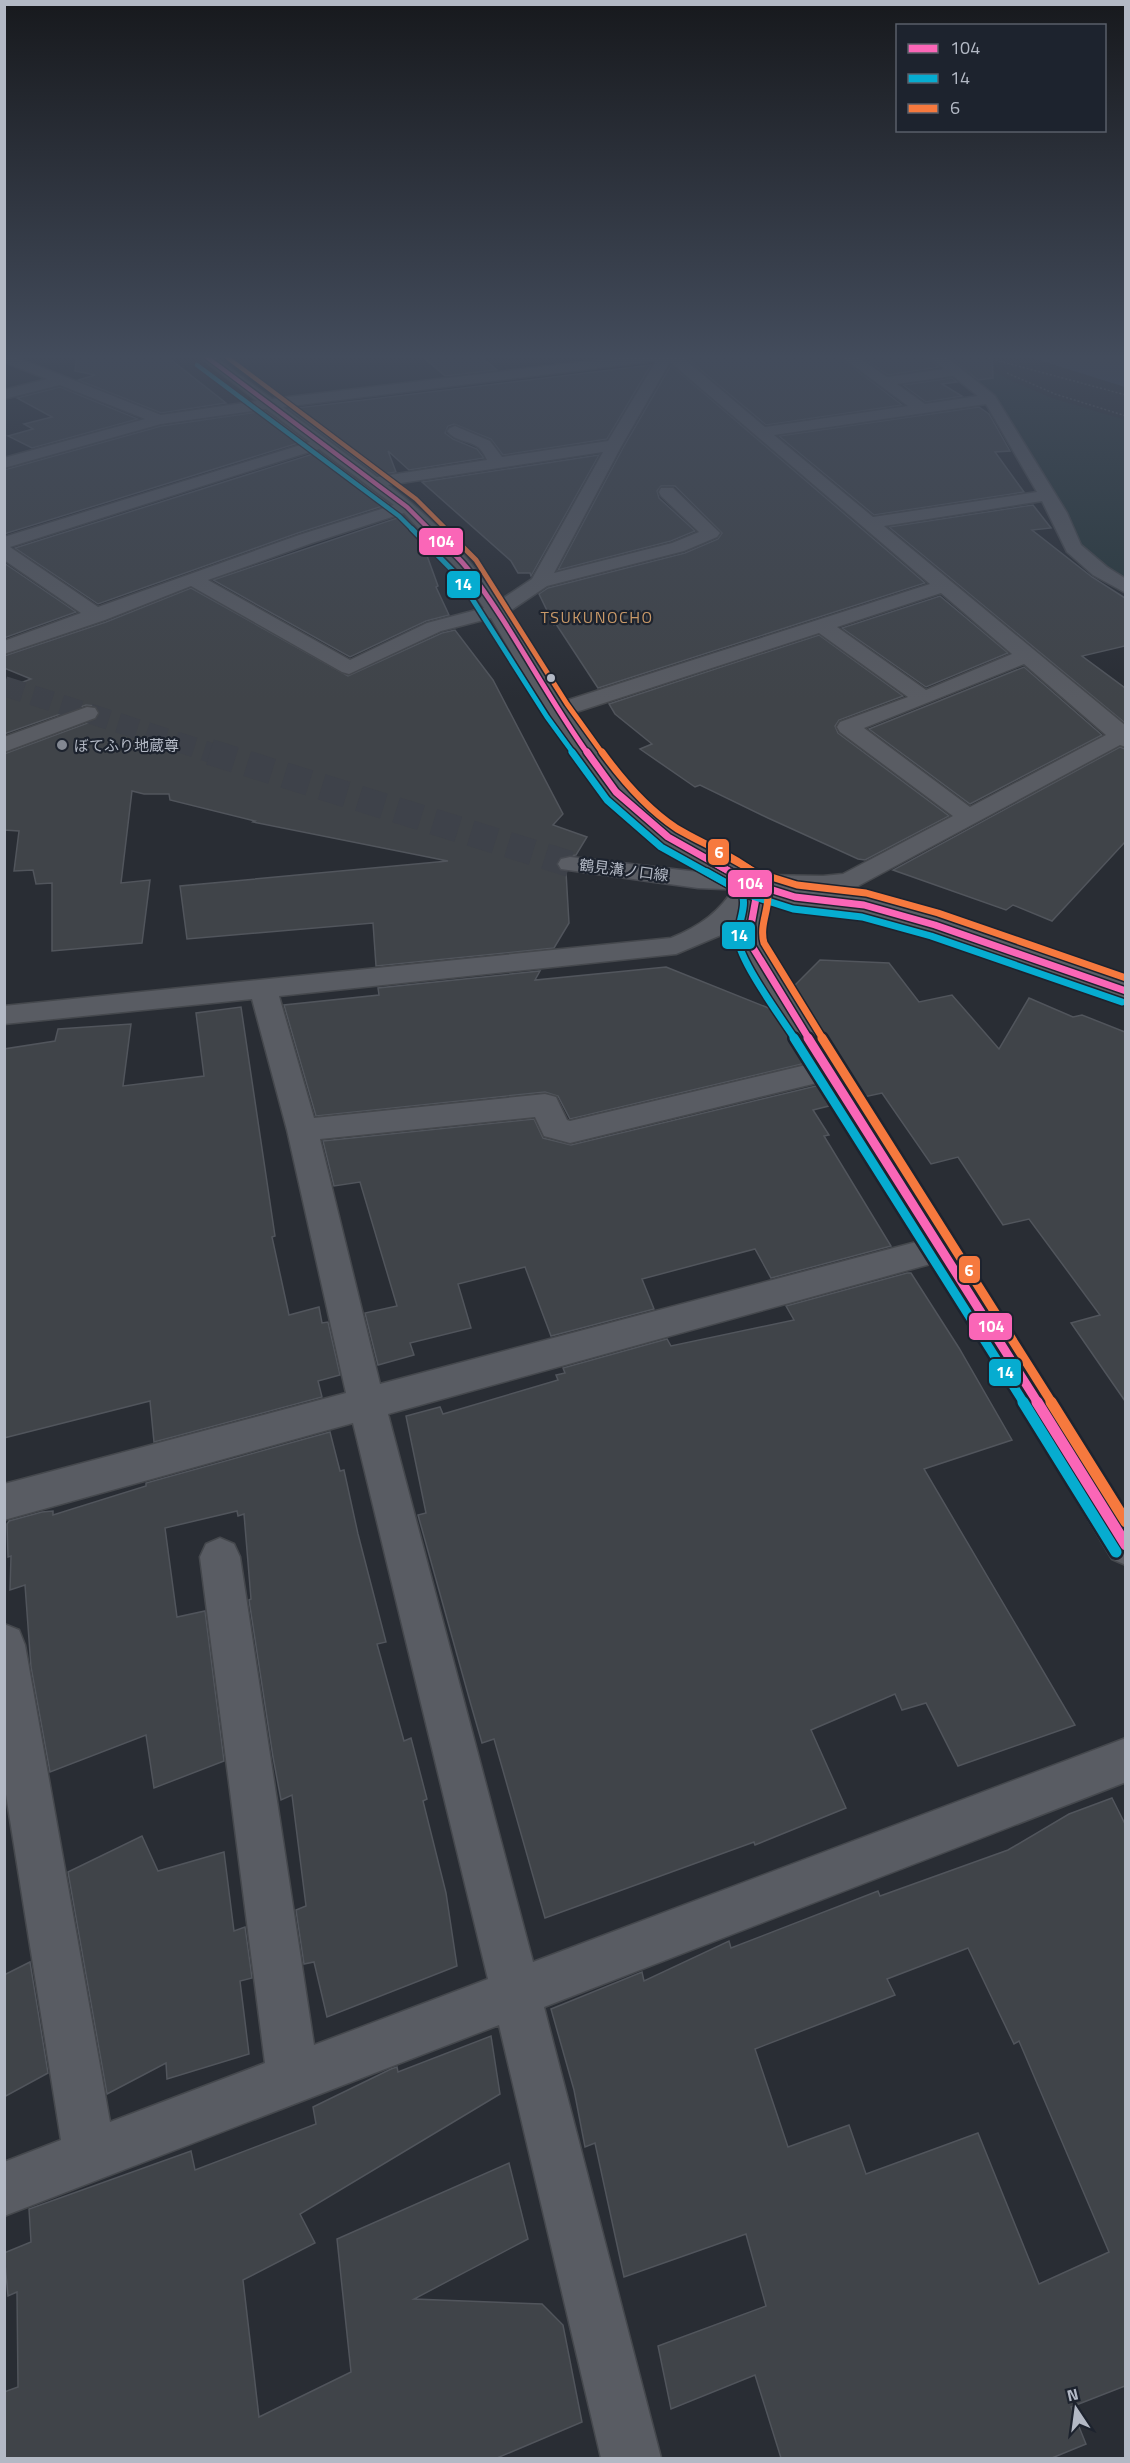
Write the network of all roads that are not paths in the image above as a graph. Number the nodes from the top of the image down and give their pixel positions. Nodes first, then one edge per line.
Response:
1 (234, 470) edge
2 (358, 470) edge
3 (448, 470) edge
4 (601, 470) edge
5 (807, 470) edge
6 (1032, 470) edge
7 (374, 482) junction
8 (667, 492) dead end
9 (1047, 495) junction
10 (407, 507) junction
11 (870, 523) junction
12 (4, 543) edge
13 (4, 551) edge
14 (193, 579) junction
15 (540, 582) junction
16 (944, 586) junction
17 (1125, 587) edge
18 (496, 611) junction
19 (98, 616) junction
20 (822, 626) junction
21 (4, 648) edge
22 (1026, 656) junction
23 (924, 698) junction
24 (557, 711) junction
25 (87, 713) dead end
26 (1124, 736) edge
27 (4, 745) edge
28 (969, 817) junction
29 (570, 864) tunnel mouth
30 (750, 883) junction
31 (263, 987) junction
32 (1125, 991) edge
33 (4, 1015) edge
34 (828, 1070) junction
35 (302, 1130) junction
36 (942, 1248) junction
37 (367, 1404) junction
38 (4, 1502) edge
39 (1125, 1546) edge
40 (220, 1557) dead end
41 (4, 1645) edge
42 (1125, 1760) edge
43 (516, 1993) junction
44 (293, 2078) junction
45 (90, 2156) junction
46 (4, 2189) edge
47 (631, 2458) edge

1 - 12 street
2 - 7 street
3 - 7 street
4 - 15 street
5 - 11 street
6 - 9 street
7 - 10 street
8 - 15 street
9 - 11 street
9 - 17 street
10 - 14 street
10 - 18 street
11 - 16 street
13 - 19 street
14 - 18 street
14 - 19 street
15 - 18 street
16 - 20 street
16 - 22 street
18 - 24 street
19 - 21 street
20 - 23 street
20 - 24 street
22 - 23 street
22 - 26 street
23 - 28 street
24 - 30 street
25 - 27 street
26 - 28 street
28 - 30 street
29 - 30 main road, 鶴見溝ノ口線
30 - 31 street
30 - 32 main road, 鶴見溝ノ口線
30 - 34 street
31 - 33 street
31 - 35 street
34 - 35 street
34 - 36 street
35 - 37 street
36 - 37 street
36 - 39 street
37 - 38 street
37 - 43 street
40 - 44 street
41 - 45 street
42 - 43 street
43 - 44 street
43 - 47 street
44 - 45 street
45 - 46 street

